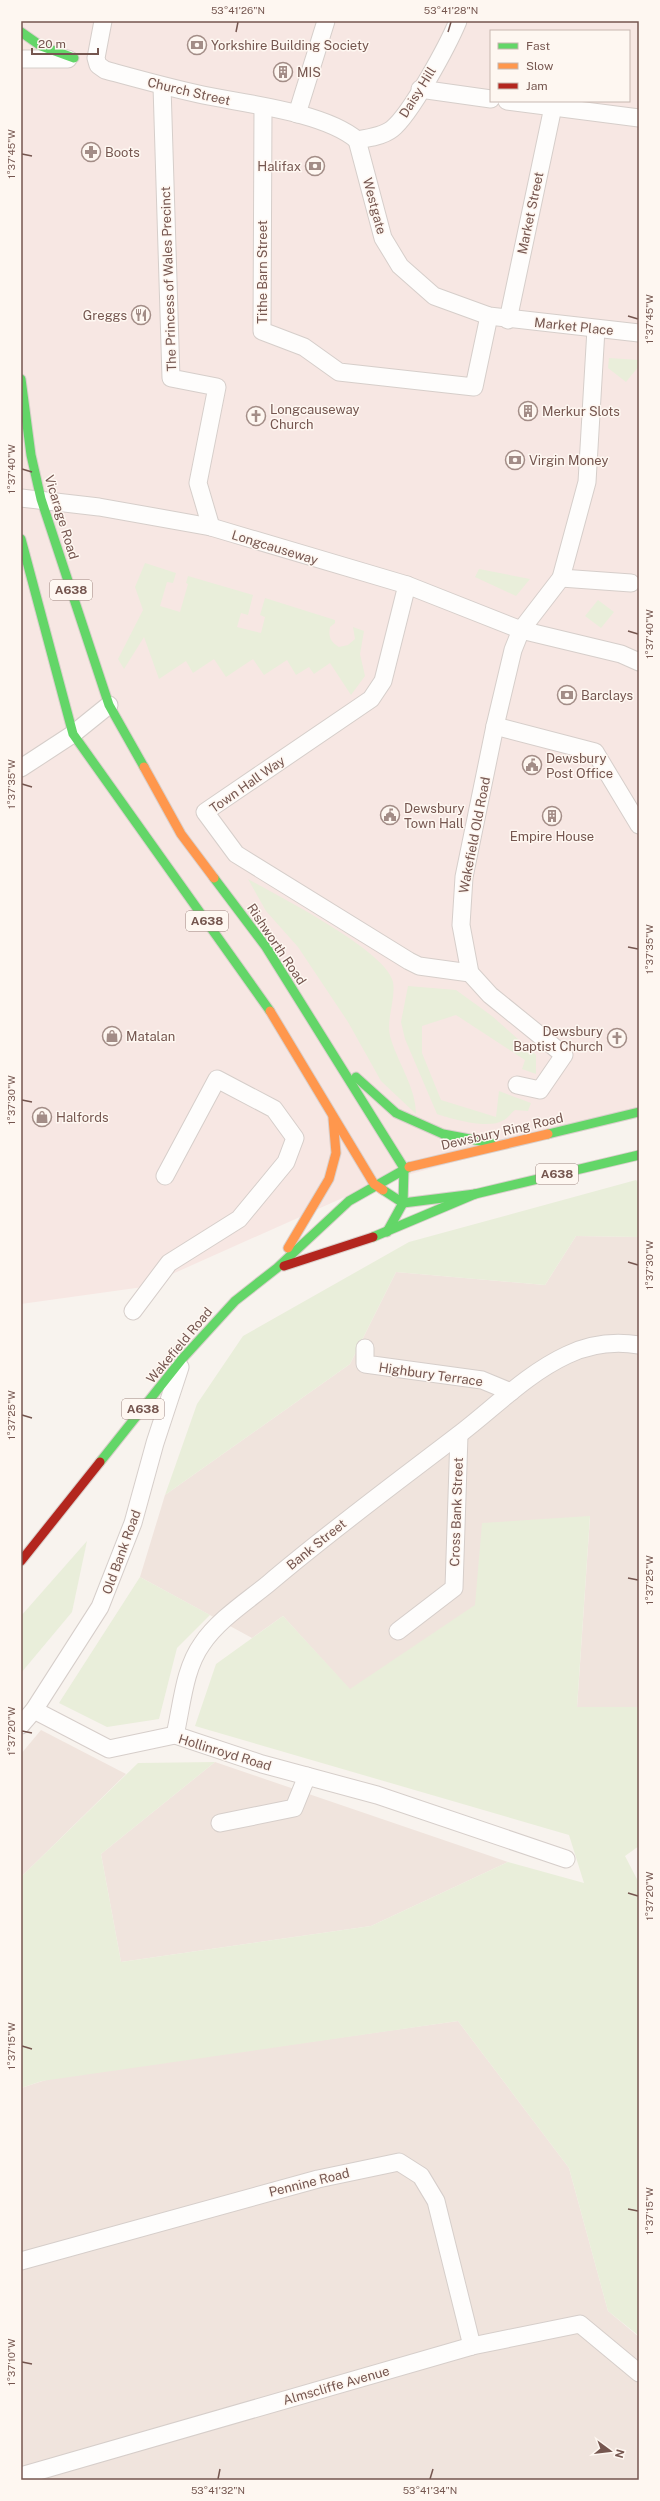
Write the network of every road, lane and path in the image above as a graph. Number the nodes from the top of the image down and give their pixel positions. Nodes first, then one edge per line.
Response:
1 (103, 21) edge
2 (326, 21) edge
3 (458, 21) edge
4 (21, 32) edge
5 (74, 58) junction
6 (96, 58) junction
7 (21, 59) edge
8 (162, 86) junction
9 (420, 89) junction
10 (490, 99) edge
11 (515, 102) edge
12 (263, 107) junction
13 (553, 107) junction
14 (297, 114) junction
15 (639, 118) edge
16 (357, 140) junction
17 (489, 316) junction
18 (508, 320) junction
19 (596, 329) junction
20 (639, 333) edge
21 (21, 379) edge
22 (21, 498) edge
23 (41, 499) junction
24 (211, 527) junction
25 (21, 539) edge
26 (561, 578) junction
27 (631, 583) dead end
28 (407, 585) junction
29 (521, 630) junction
30 (639, 662) edge
31 (109, 705) junction
32 (494, 726) junction
33 (73, 734) junction
34 (21, 768) edge
35 (639, 825) edge
36 (470, 973) junction
37 (335, 1057) junction
38 (517, 1084) dead end
39 (639, 1112) edge
40 (332, 1113) junction
41 (497, 1144) junction
42 (639, 1155) edge
43 (404, 1168) junction
44 (165, 1176) dead end
45 (374, 1184) junction
46 (475, 1194) junction
47 (402, 1203) junction
48 (387, 1232) junction
49 (277, 1268) junction
50 (133, 1311) dead end
51 (639, 1345) edge
52 (365, 1348) dead end
53 (182, 1360) junction
54 (511, 1392) junction
55 (459, 1435) junction
56 (21, 1561) edge
57 (398, 1631) dead end
58 (34, 1710) junction
59 (21, 1725) edge
60 (175, 1735) junction
61 (307, 1776) junction
62 (220, 1823) dead end
63 (566, 1859) dead end
64 (21, 2261) edge
65 (472, 2346) junction
66 (639, 2373) edge
67 (21, 2476) edge

1 - 6 street
2 - 14 street
3 - 9 street, Daisy Hill
4 - 5 highway
5 - 6 street
5 - 7 street
6 - 8 street, Church Street
8 - 12 street, Church Street
8 - 24 street, The Princess of Wales Precinct
9 - 10 street
9 - 16 street, Daisy Hill
11 - 13 street
12 - 14 street, Church Street
12 - 17 street, Tithe Barn Street
13 - 15 street
13 - 18 street, Market Street
14 - 16 street, Church Street
16 - 17 street, Westgate
17 - 18 street, Westgate
18 - 19 street, Market Place
19 - 20 street, Market Place
19 - 26 street
21 - 23 highway, Vicarage Road / A638
22 - 23 street, Longcauseway
23 - 24 street, Longcauseway
23 - 31 highway, Vicarage Road / A638
24 - 28 street, Longcauseway
25 - 33 highway, A638
26 - 27 street
26 - 29 street, Wakefield Old Road
28 - 29 street, Longcauseway
28 - 36 street, Town Hall Way
29 - 30 street, Longcauseway
29 - 32 street, Wakefield Old Road
31 - 33 street
31 - 37 highway, Rishworth Road / A638
32 - 35 street
32 - 36 street, Wakefield Old Road
33 - 34 street
33 - 40 highway, A638
36 - 38 street
37 - 41 highway
37 - 43 highway, Rishworth Road / A638
39 - 41 highway, Dewsbury Ring Road / A638
40 - 45 highway, A638
40 - 49 highway
41 - 43 highway, Dewsbury Ring Road / A638
42 - 46 highway, A638
43 - 45 highway, Dewsbury Ring Road / A638
43 - 47 highway
44 - 50 street
45 - 47 highway, A638
45 - 49 highway, Wakefield Road / A638
46 - 47 highway, A638
46 - 48 highway, A638
47 - 48 highway
48 - 49 highway, Wakefield Road / A638
49 - 53 highway, Wakefield Road / A638
51 - 54 street, Bank Street
52 - 54 street, Highbury Terrace
53 - 56 highway, Wakefield Road / A638
53 - 58 street, Old Bank Road
54 - 55 street, Bank Street
55 - 57 street, Cross Bank Street
55 - 60 street, Bank Street
58 - 59 street, Old Bank Road
58 - 60 street, Hollinroyd Road
60 - 61 street, Hollinroyd Road
61 - 62 street
61 - 63 street, Hollinroyd Road
64 - 65 street, Pennine Road
65 - 66 street, Almscliffe Avenue
65 - 67 street, Almscliffe Avenue

